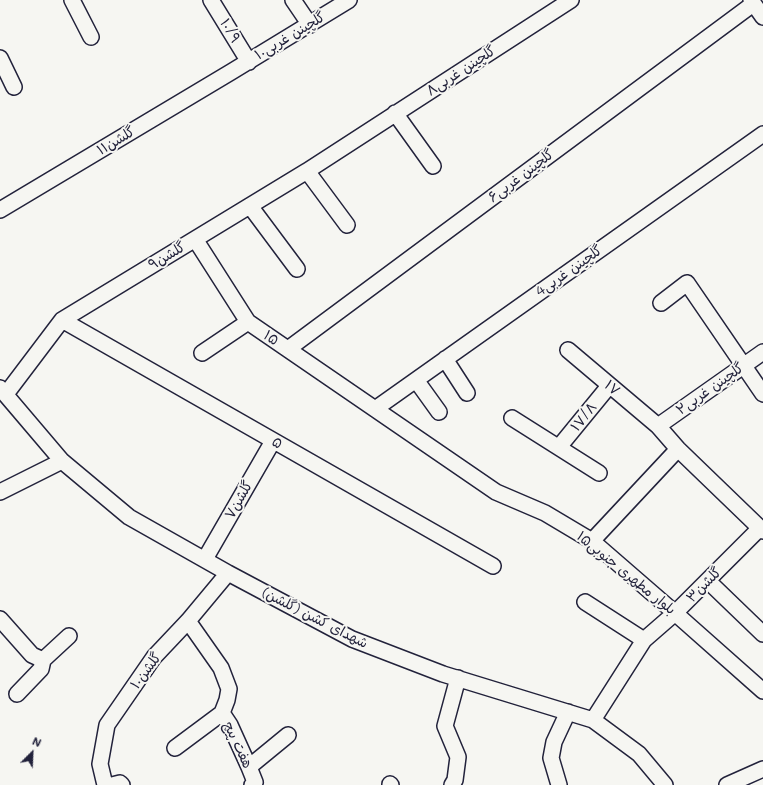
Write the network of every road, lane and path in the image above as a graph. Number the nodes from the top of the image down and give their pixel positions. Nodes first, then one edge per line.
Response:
1 (72, 0) edge
2 (211, 0) edge
3 (293, 0) edge
4 (349, 0) edge
5 (571, 0) edge
6 (752, 2) edge
7 (763, 17) edge
8 (310, 25) junction
9 (91, 37) dead end
10 (0, 58) edge
11 (248, 62) junction
12 (231, 72) joint
13 (14, 87) dead end
14 (395, 114) junction
15 (763, 134) edge
16 (351, 142) joint
17 (433, 166) dead end
18 (307, 171) junction
19 (250, 206) junction
20 (0, 210) edge
21 (347, 225) dead end
22 (195, 239) junction
23 (297, 269) dead end
24 (661, 303) dead end
25 (62, 320) junction
26 (248, 322) junction
27 (288, 349) junction
28 (568, 350) dead end
29 (763, 352) edge
30 (202, 353) dead end
31 (445, 359) junction
32 (743, 366) junction
33 (416, 380) junction
34 (609, 386) junction
35 (3, 391) edge
36 (467, 392) dead end
37 (763, 394) edge
38 (375, 409) junction
39 (439, 412) dead end
40 (512, 418) dead end
41 (658, 426) junction
42 (273, 441) junction
43 (559, 447) junction
44 (678, 449) junction
45 (62, 461) junction
46 (599, 473) dead end
47 (0, 492) edge
48 (762, 530) edge
49 (592, 541) junction
50 (205, 559) junction
51 (493, 566) dead end
52 (228, 573) junction
53 (708, 581) junction
54 (585, 602) dead end
55 (676, 613) junction
56 (188, 621) junction
57 (3, 628) edge
58 (763, 634) edge
59 (69, 636) dead end
60 (644, 640) junction
61 (43, 660) junction
62 (458, 678) junction
63 (763, 691) edge
64 (17, 694) dead end
65 (568, 712) junction
66 (222, 713) junction
67 (593, 720) junction
68 (288, 735) dead end
69 (175, 748) dead end
70 (249, 767) junction
71 (763, 768) edge
72 (458, 783) edge
73 (255, 784) edge
74 (105, 785) edge
75 (112, 785) edge
76 (122, 785) edge
77 (559, 785) edge
78 (665, 785) edge
79 (727, 785) edge

1 - 9 street
2 - 11 street, ۱۰/۹
3 - 8 street
4 - 8 street, گلچینن غربی۱۰
5 - 14 street, گلچینن غربی۸
6 - 7 street
6 - 27 street, گلچینن غربی۶
8 - 11 street, گلچینن غربی۱۰
10 - 13 street
11 - 12 street, گلچینن غربی۱۰
12 - 20 street, گلشن۱۱
14 - 16 street, گلچینن غربی۸
14 - 17 street
15 - 31 street, 4گلچینن غربی
16 - 18 street, گلشن۹
18 - 19 street, گلشن۹
18 - 21 street
19 - 22 street, گلشن۹
19 - 23 street
22 - 25 street, گلشن۹
22 - 26 street, ۱۵
24 - 32 street
25 - 35 street, گلشن۹
25 - 42 street, ۵
26 - 27 street, ۱۵
26 - 30 street
27 - 38 street, ۱۵
28 - 34 street, ۱۷
29 - 32 street, گلچینن غربی۲
31 - 33 street, 4گلچینن غربی
31 - 36 street
32 - 37 street
32 - 41 street, گلچینن غربی۲
33 - 38 street, 4گلچینن غربی
33 - 39 street
34 - 41 street, ۱۷
34 - 43 street, ۱۷/۸
35 - 45 street, شهدای کشن (گلشن)
38 - 49 street, بلوار مطهری جنوبی۱۵
40 - 43 street
41 - 44 street, ۱۷
42 - 50 street, گلشن۷
42 - 51 street, ۵
43 - 46 street
44 - 48 street, ۱۷
44 - 49 street
45 - 47 street
45 - 50 street, شهدای کشن (گلشن)
48 - 53 street, گلشن۳
49 - 55 street, بلوار مطهری جنوبی۱۵
50 - 52 street, شهدای کشن (گلشن)
52 - 56 street, گلشن۱۰
52 - 62 street, شهدای کشن (گلشن)
53 - 55 street, گلشن۳
53 - 58 street
54 - 60 street
55 - 60 street, گلشن۳
55 - 63 street, بلوار مطهری جنوبی۱۵
56 - 66 street, هفت پیچ
56 - 74 street, گلشن۱۰
57 - 61 street
59 - 61 street
60 - 67 street, گلشن۳
61 - 64 street
62 - 65 street, شهدای کشن (گلشن)
62 - 72 street
65 - 67 street, شهدای کشن (گلشن)
65 - 77 street
66 - 69 street
66 - 70 street, هفت پیچ
67 - 78 street, شهدای کشن (گلشن)
68 - 70 street
70 - 73 street, هفت پیچ
71 - 79 street
75 - 76 street

